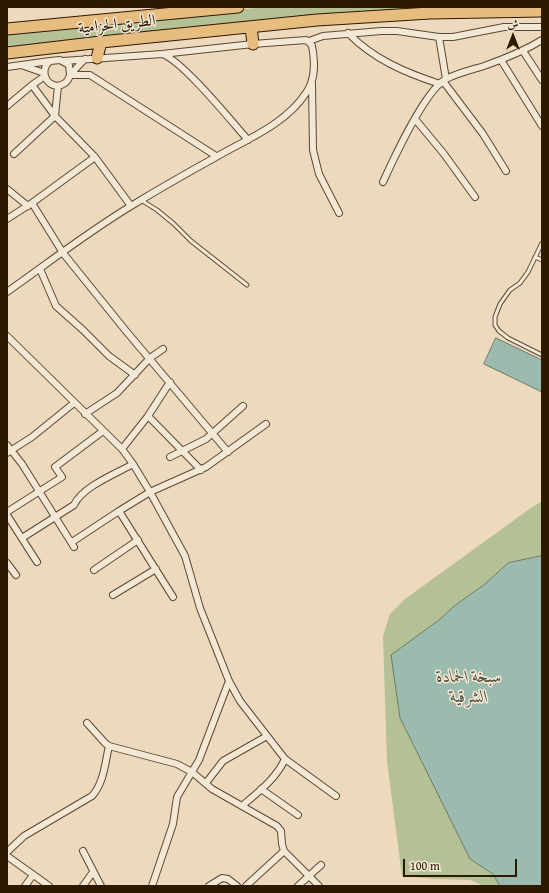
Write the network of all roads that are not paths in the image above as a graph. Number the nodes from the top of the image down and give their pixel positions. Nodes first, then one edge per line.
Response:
1 (238, 7) edge
2 (542, 11) edge
3 (251, 27) junction
4 (542, 27) edge
5 (7, 29) edge
6 (348, 34) junction
7 (439, 37) junction
8 (542, 40) edge
9 (309, 41) junction
10 (101, 42) junction
11 (253, 44) junction
12 (523, 51) junction
13 (7, 53) edge
14 (162, 54) junction
15 (96, 58) junction
16 (85, 59) junction
17 (502, 60) junction
18 (50, 61) junction
19 (63, 61) junction
20 (23, 65) junction
21 (7, 67) edge
22 (45, 75) junction
23 (70, 75) junction
24 (542, 80) edge
25 (443, 81) junction
26 (312, 84) junction
27 (32, 85) junction
28 (58, 86) junction
29 (7, 106) edge
30 (55, 116) junction
31 (415, 119) junction
32 (542, 126) edge
33 (248, 140) junction
34 (14, 154) dead end
35 (216, 156) junction
36 (95, 157) junction
37 (506, 171) dead end
38 (383, 182) dead end
39 (7, 189) edge
40 (475, 197) dead end
41 (141, 200) junction
42 (30, 204) junction
43 (131, 206) junction
44 (338, 213) dead end
45 (7, 219) edge
46 (542, 243) edge
47 (63, 253) junction
48 (535, 257) junction
49 (542, 260) edge
50 (40, 269) junction
51 (247, 285) dead end
52 (7, 292) edge
53 (7, 338) edge
54 (163, 349) dead end
55 (542, 355) edge
56 (150, 358) junction
57 (135, 375) junction
58 (170, 382) junction
59 (74, 403) junction
60 (243, 406) dead end
61 (85, 414) junction
62 (148, 416) junction
63 (266, 424) dead end
64 (103, 431) junction
65 (213, 434) junction
66 (122, 449) junction
67 (8, 450) edge
68 (182, 451) junction
69 (228, 452) junction
70 (170, 457) dead end
71 (133, 464) junction
72 (201, 470) junction
73 (39, 491) junction
74 (150, 492) junction
75 (119, 511) junction
76 (7, 514) edge
77 (55, 517) junction
78 (22, 538) junction
79 (138, 540) junction
80 (37, 562) dead end
81 (7, 563) edge
82 (156, 569) junction
83 (94, 570) dead end
84 (16, 576) dead end
85 (113, 595) dead end
86 (173, 597) dead end
87 (229, 681) junction
88 (87, 723) dead end
89 (267, 736) junction
90 (109, 746) junction
91 (285, 759) junction
92 (192, 772) junction
93 (206, 783) junction
94 (261, 789) junction
95 (336, 796) dead end
96 (242, 806) junction
97 (298, 815) dead end
98 (83, 851) dead end
99 (284, 851) junction
100 (7, 852) edge
101 (7, 856) edge
102 (321, 865) dead end
103 (94, 872) junction
104 (33, 875) junction
105 (309, 876) junction
106 (25, 886) edge
107 (49, 886) edge
108 (83, 886) edge
109 (101, 886) edge
110 (152, 886) edge
111 (209, 886) edge
112 (237, 886) edge
113 (246, 886) edge
114 (298, 886) edge
115 (319, 886) edge

1 - 5 highway, الطريق الحزامية
2 - 3 highway, الطريق الحزامية
3 - 10 highway, الطريق الحزامية
3 - 11 highway
4 - 7 street
6 - 7 street
6 - 9 street
6 - 25 street
7 - 25 street
8 - 12 street
9 - 11 street
9 - 26 street
10 - 13 highway, الطريق الحزامية
10 - 15 highway
11 - 14 street
12 - 17 street
12 - 24 street
14 - 15 street
14 - 33 street
15 - 16 street
16 - 19 street
16 - 23 street
17 - 25 street
17 - 32 street
18 - 19 street
18 - 20 street
18 - 22 street
19 - 23 street
20 - 21 street
20 - 22 street
22 - 27 street
22 - 28 street
23 - 28 street
23 - 35 street
25 - 31 street
25 - 37 street
26 - 33 street
26 - 44 street
27 - 29 street
27 - 30 street
28 - 30 street
30 - 34 street
30 - 36 street
31 - 38 street
31 - 40 street
33 - 35 street
35 - 41 street
36 - 42 street
36 - 43 street
39 - 42 street
41 - 43 street
41 - 51 lane
42 - 45 street
42 - 47 street
43 - 47 street
46 - 48 lane
47 - 50 street
47 - 56 street
48 - 49 lane
48 - 55 lane
50 - 52 street
50 - 57 street
53 - 59 street
54 - 56 street
56 - 57 street
56 - 58 street
57 - 61 street
58 - 62 street
58 - 65 street
59 - 61 street
59 - 67 street
60 - 65 street
61 - 64 street
62 - 66 street
62 - 68 street
63 - 69 street
64 - 66 street
64 - 73 street
65 - 68 street
65 - 69 street
66 - 71 street
67 - 73 street
68 - 70 street
68 - 72 street
69 - 72 street
71 - 74 street
71 - 77 street
72 - 74 street
73 - 76 street
73 - 77 street
74 - 75 street
74 - 87 street
75 - 77 street
75 - 79 street
76 - 78 street
77 - 78 street
78 - 80 street
79 - 82 street
79 - 83 street
81 - 84 street
82 - 85 street
82 - 86 street
87 - 89 street
87 - 92 street
88 - 90 street
89 - 91 street
89 - 93 street
90 - 92 street
90 - 100 street
91 - 94 street
91 - 95 street
92 - 93 street
92 - 110 street
93 - 96 street
94 - 96 street
94 - 97 street
96 - 99 street
98 - 103 street
99 - 105 street
99 - 113 street
101 - 104 street
102 - 105 street
103 - 108 street
103 - 109 street
104 - 106 street
104 - 107 street
105 - 114 street
105 - 115 street
111 - 112 street

